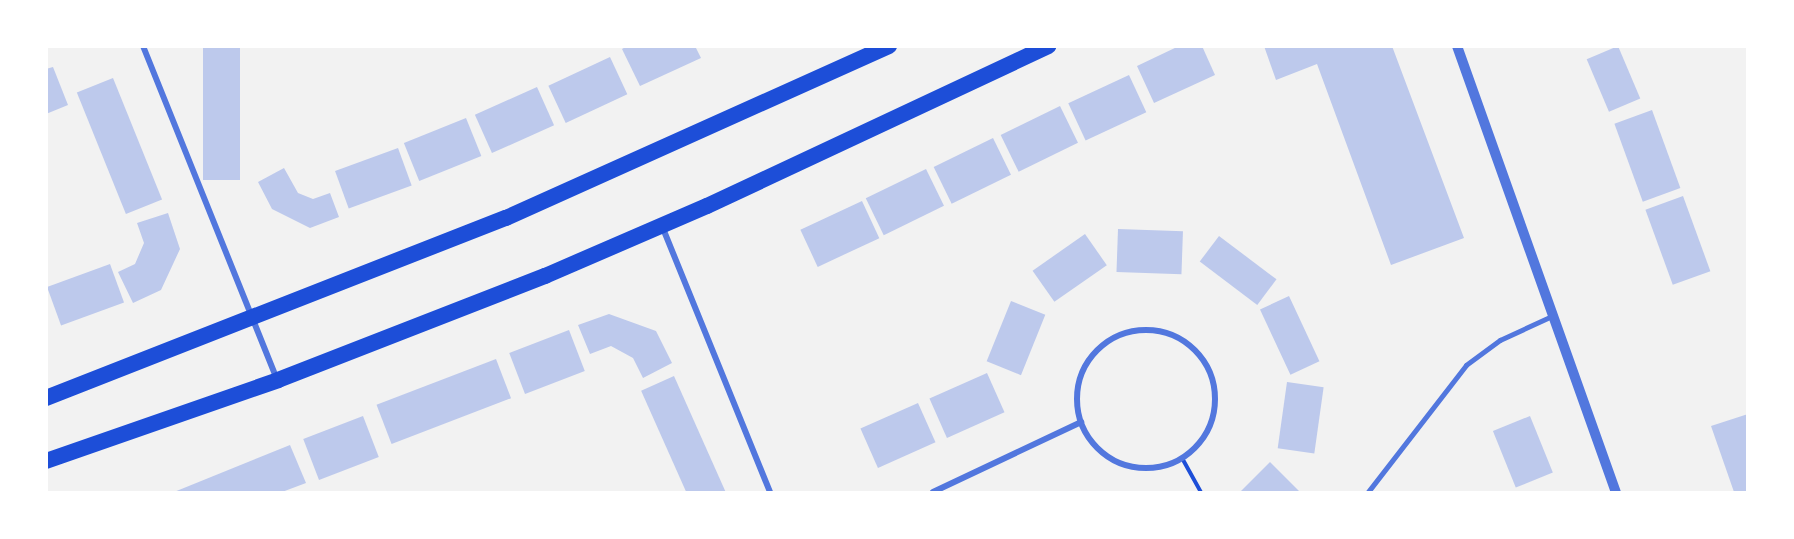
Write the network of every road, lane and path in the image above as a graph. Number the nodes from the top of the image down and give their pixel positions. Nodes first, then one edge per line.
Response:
1 (143, 46) edge
2 (889, 46) edge
3 (1048, 46) edge
4 (1457, 46) edge
5 (661, 225) junction
6 (1550, 317) junction
7 (253, 320) junction
8 (278, 380) junction
9 (46, 399) edge
10 (1081, 422) junction
11 (1182, 458) junction
12 (46, 461) edge
13 (770, 492) edge
14 (933, 492) edge
15 (1201, 492) edge
16 (1368, 492) edge
17 (1616, 492) edge

1 - 7 street
2 - 7 highway
3 - 5 highway
4 - 6 street
5 - 8 highway
5 - 13 street
6 - 16 lane
6 - 17 street
7 - 8 street
7 - 9 highway
8 - 12 highway
10 - 11 street
10 - 11 street
10 - 14 street
11 - 15 path

